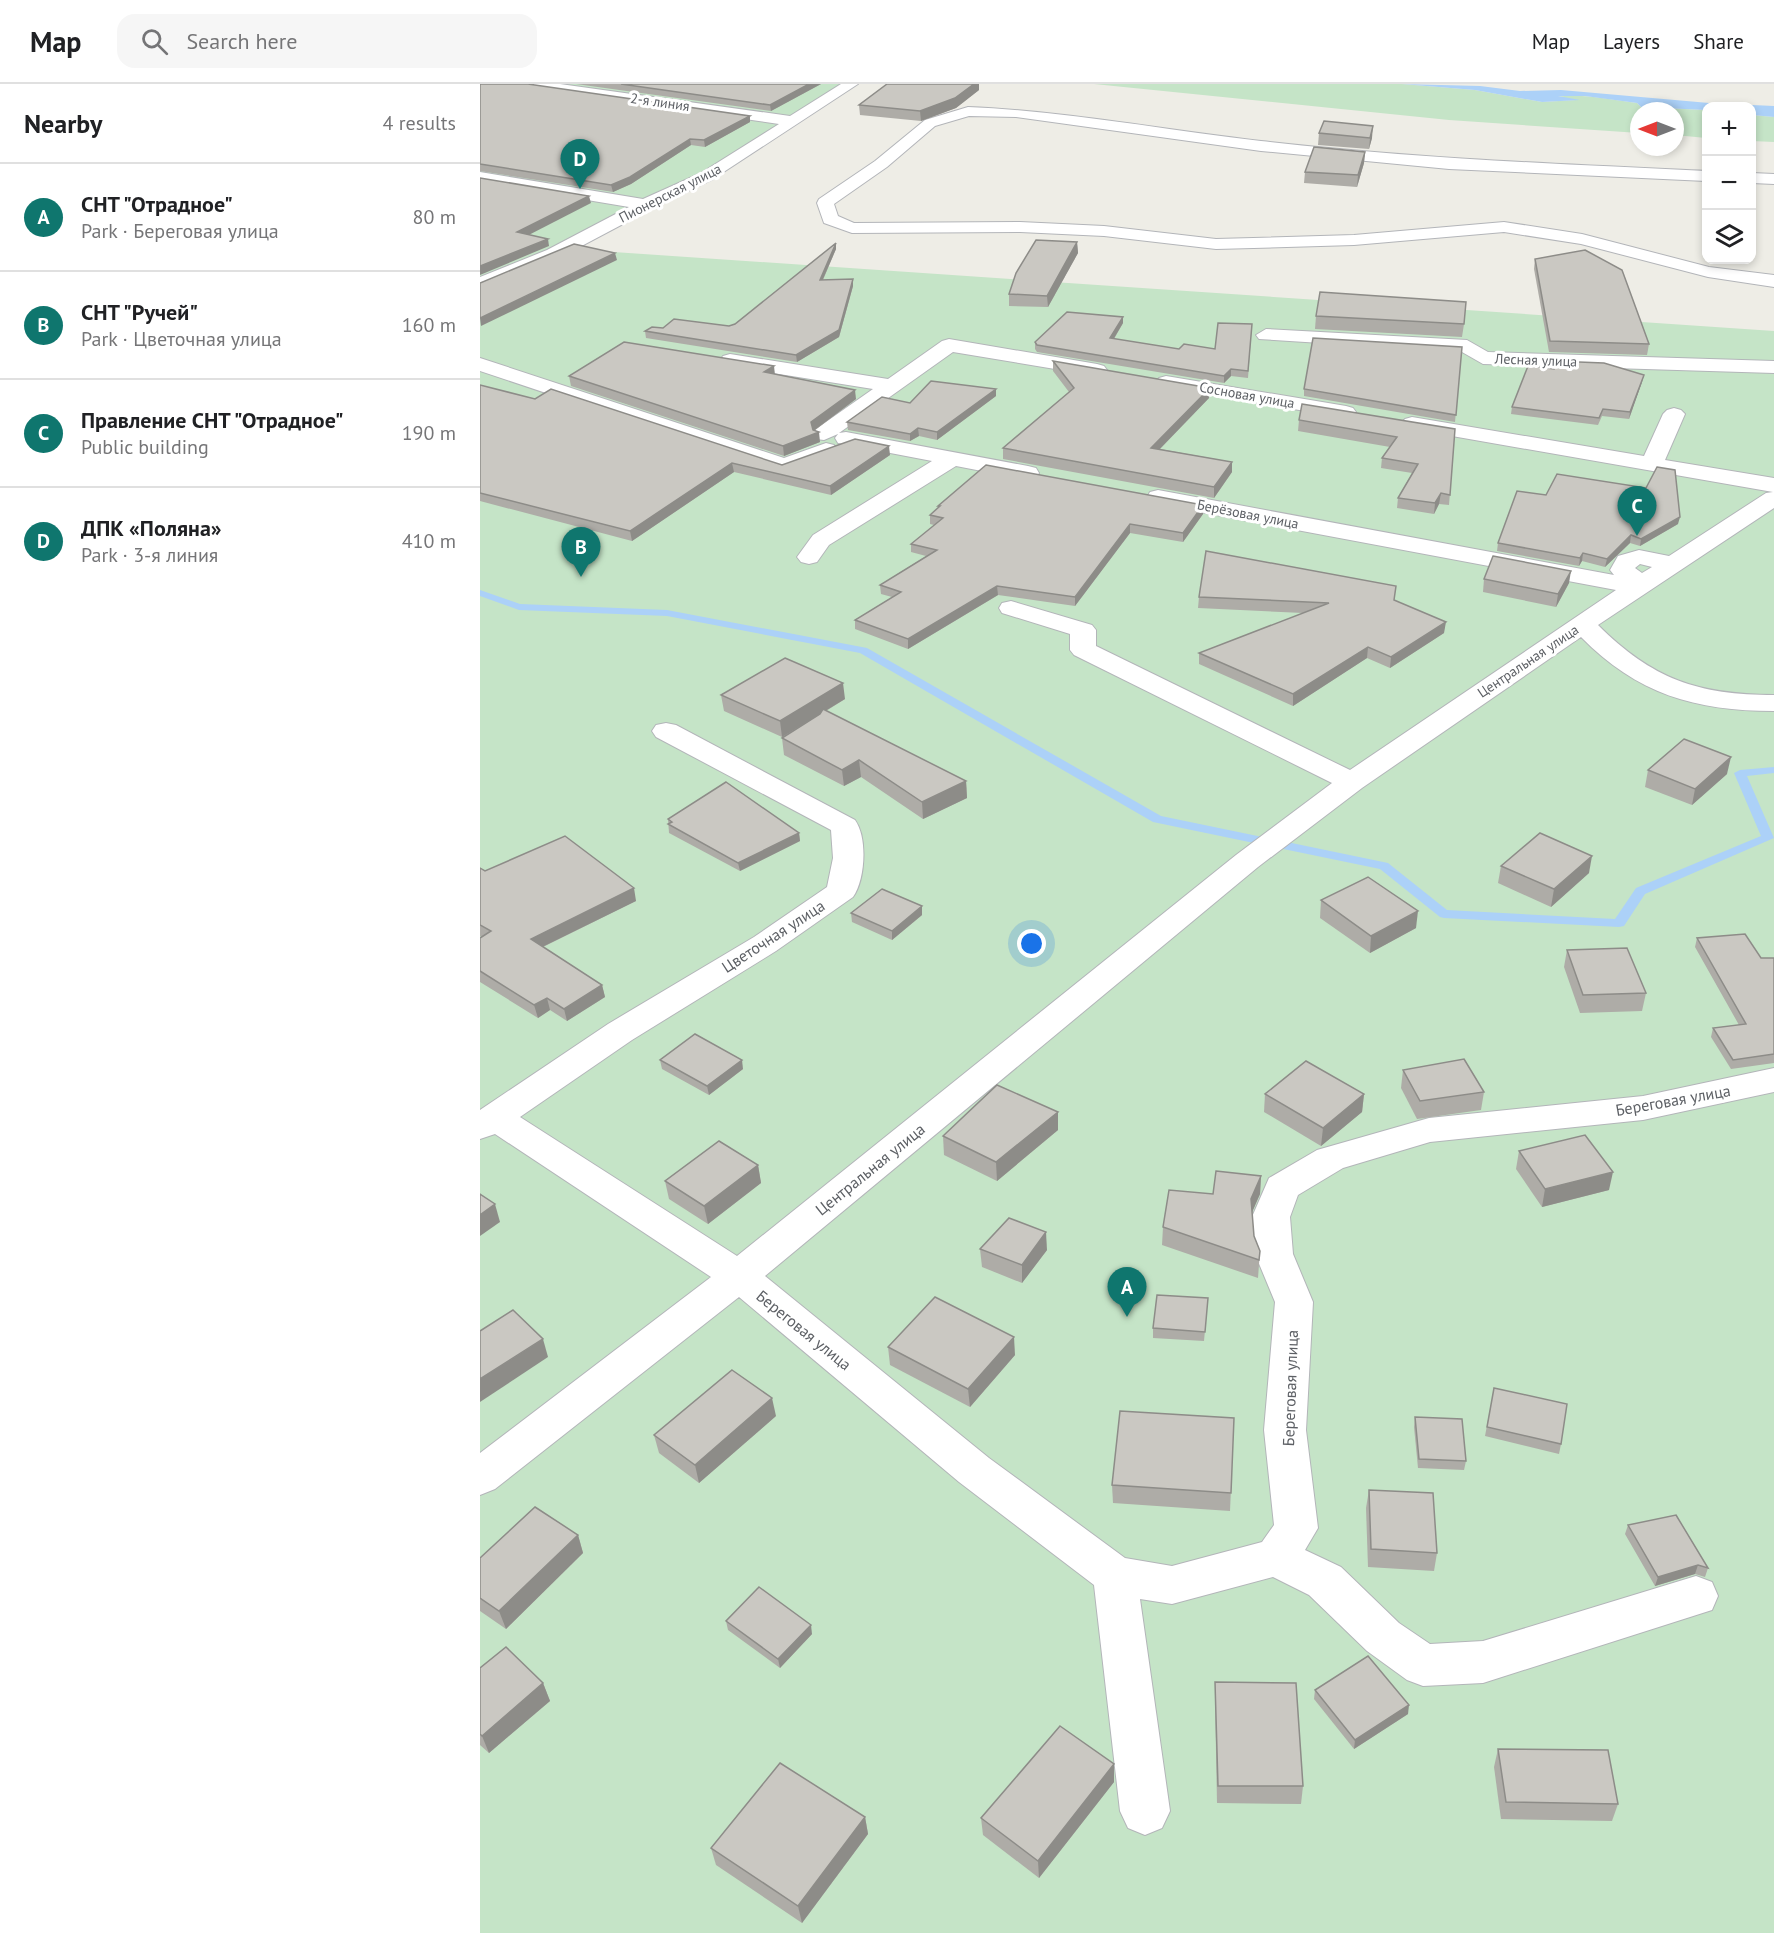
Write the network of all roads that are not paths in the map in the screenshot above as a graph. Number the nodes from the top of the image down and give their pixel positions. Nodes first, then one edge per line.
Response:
1 (529, 84) edge
2 (851, 84) edge
3 (792, 121) junction
4 (1702, 176) edge
5 (480, 177) edge
6 (1756, 178) edge
7 (1774, 179) edge
8 (646, 205) junction
9 (1774, 281) edge
10 (480, 284) edge
11 (1266, 335) dead end
12 (706, 356) edge
13 (480, 364) edge
14 (1774, 367) edge
15 (1113, 373) edge
16 (1148, 379) edge
17 (891, 386) junction
18 (1674, 414) dead end
19 (1371, 416) edge
20 (1394, 420) edge
21 (853, 440) junction
22 (951, 459) junction
23 (1652, 464) junction
24 (1044, 476) edge
25 (1774, 485) edge
26 (1137, 494) edge
27 (1774, 498) edge
28 (809, 557) dead end
29 (1640, 586) junction
30 (1011, 608) dead end
31 (1583, 624) junction
32 (1774, 703) edge
33 (666, 731) dead end
34 (1352, 782) junction
35 (1774, 1080) edge
36 (488, 1122) edge
37 (738, 1276) junction
38 (480, 1477) edge
39 (1276, 1557) junction
40 (1115, 1576) junction
41 (1696, 1596) dead end
42 (1145, 1811) dead end

1 - 3 street, 2-я линия
2 - 3 street, Пионерская улица
3 - 8 street, Пионерская улица
4 - 9 street
5 - 8 street
6 - 7 street
8 - 10 street, Пионерская улица
11 - 14 street, Лесная улица
12 - 17 street
13 - 21 street
15 - 17 street
16 - 19 street, Сосновая улица
17 - 21 street
18 - 23 street
20 - 23 street
21 - 22 street
22 - 24 street
22 - 28 street
23 - 25 street
26 - 29 street, Берёзовая улица
27 - 29 street, Центральная улица
29 - 31 street, Центральная улица
30 - 34 street
31 - 32 street
31 - 34 street, Центральная улица
33 - 36 street, Цветочная улица
34 - 37 street, Центральная улица
35 - 39 street, Береговая улица
36 - 37 street, Береговая улица
37 - 38 street, Центральная улица
37 - 40 street, Береговая улица
39 - 40 street, Береговая улица
39 - 41 street
40 - 42 street

